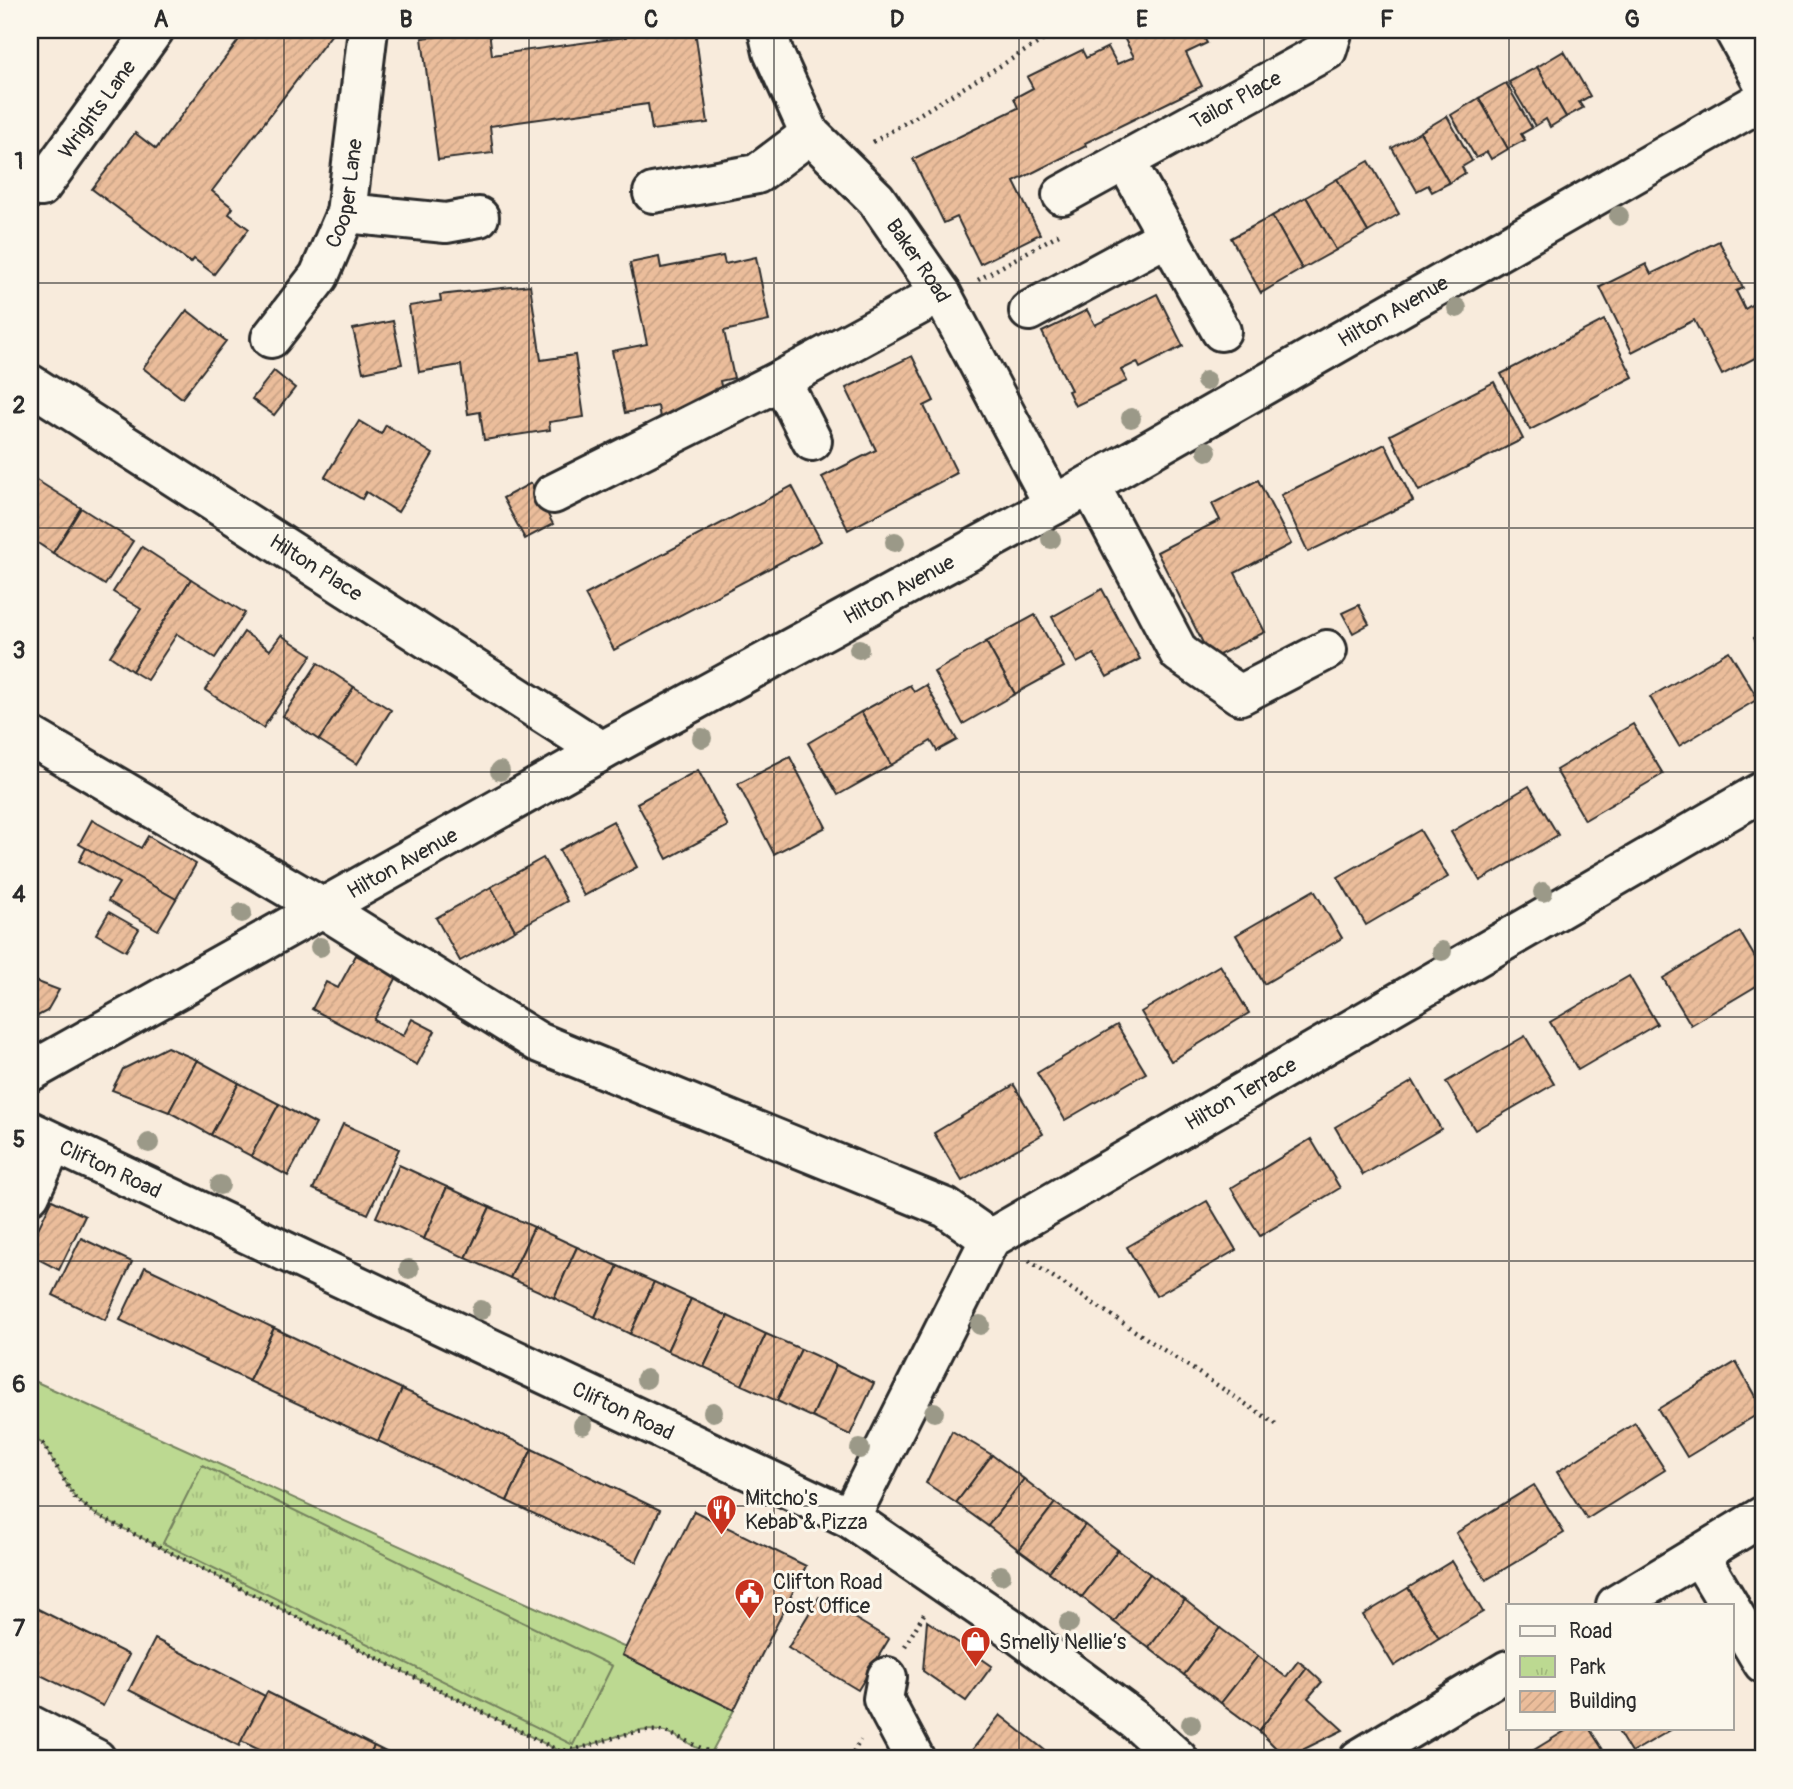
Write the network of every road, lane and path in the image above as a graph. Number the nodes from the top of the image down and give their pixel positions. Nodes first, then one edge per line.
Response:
1 (154, 30) edge
2 (368, 30) edge
3 (768, 30) edge
4 (1060, 30) edge
5 (1332, 30) edge
6 (1734, 30) edge
7 (1763, 82) edge
8 (1763, 100) edge
9 (810, 134) junction
10 (838, 162) junction
11 (1126, 162) junction
12 (40, 187) dead end
13 (1076, 187) joint
14 (653, 194) dead end
15 (346, 214) junction
16 (479, 217) dead end
17 (1168, 236) junction
18 (942, 296) junction
19 (1029, 311) dead end
20 (1221, 331) dead end
21 (271, 338) dead end
22 (781, 380) junction
23 (30, 384) edge
24 (812, 441) dead end
25 (1090, 485) junction
26 (553, 494) dead end
27 (1054, 505) junction
28 (1327, 650) dead end
29 (30, 736) edge
30 (602, 751) junction
31 (1763, 791) edge
32 (321, 907) junction
33 (30, 1072) edge
34 (41, 1137) edge
35 (30, 1194) edge
36 (990, 1239) junction
37 (1279, 1426) dead end
38 (30, 1436) edge
39 (1763, 1516) edge
40 (850, 1518) junction
41 (1699, 1555) junction
42 (942, 1582) junction
43 (1618, 1604) edge
44 (1727, 1604) edge
45 (1734, 1614) edge
46 (1763, 1663) edge
47 (1506, 1671) edge
48 (887, 1677) joint
49 (30, 1725) edge
50 (96, 1759) edge
51 (729, 1759) edge
52 (915, 1759) edge
53 (1178, 1759) edge
54 (1359, 1759) edge

1 - 12 street, Wrights Lane
2 - 15 street, Cooper Lane
3 - 9 street, Baker Road
4 - 10 path
5 - 11 street, Tailor Place
6 - 7 street
8 - 25 street, Hilton Avenue
9 - 10 street, Baker Road
9 - 14 street
10 - 18 street, Baker Road
11 - 13 street, Tailor Place
11 - 17 street
13 - 18 path
15 - 16 street
15 - 21 street, Cooper Lane
17 - 19 street
17 - 20 street
18 - 22 street
18 - 27 street, Baker Road
22 - 24 street
22 - 26 street
23 - 30 street, Hilton Place
25 - 27 street, Hilton Avenue
25 - 28 street
27 - 30 street, Hilton Avenue
29 - 32 street
30 - 32 street, Hilton Avenue
31 - 36 street, Hilton Terrace
32 - 33 street, Hilton Avenue
32 - 36 street
34 - 35 street
34 - 40 street, Clifton Road
36 - 37 path
36 - 40 street
38 - 51 path
39 - 41 street
40 - 42 street, Clifton Road
41 - 43 street
41 - 44 street
42 - 48 path
42 - 53 street, Clifton Road
45 - 46 street
47 - 54 street
48 - 52 street
49 - 50 street

